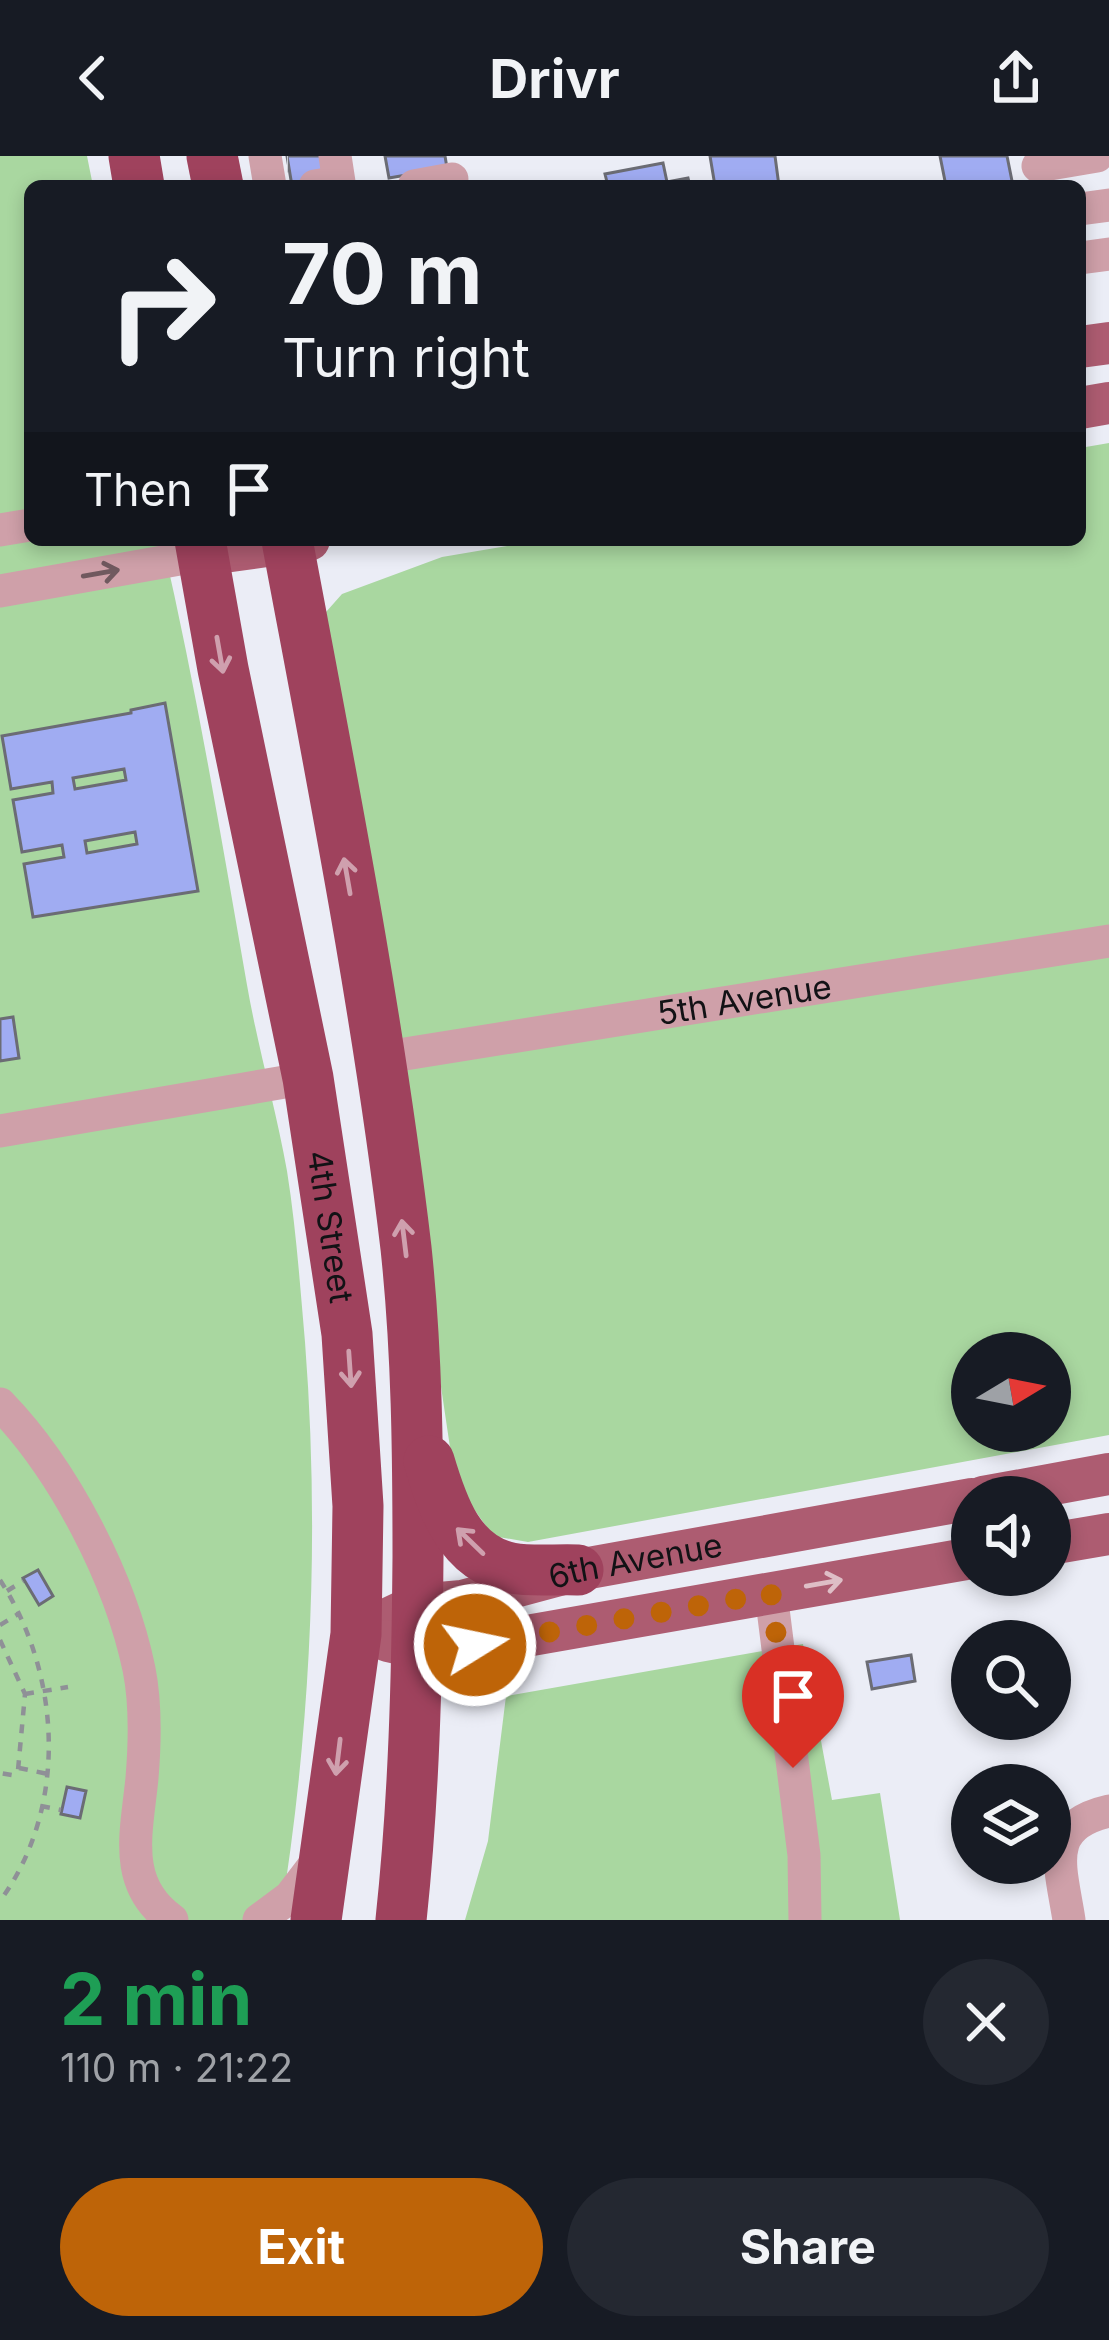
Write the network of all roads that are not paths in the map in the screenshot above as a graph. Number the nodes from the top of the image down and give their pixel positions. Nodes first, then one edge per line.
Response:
1 (1097, 156) edge
2 (1038, 170) edge
3 (452, 179) dead end
4 (447, 180) edge
5 (296, 546) edge
6 (201, 548) edge
7 (0, 591) edge
8 (1109, 941) edge
9 (380, 1058) junction
10 (308, 1078) junction
11 (0, 1131) edge
12 (0, 1404) edge
13 (418, 1424) junction
14 (1109, 1474) edge
15 (1071, 1481) edge
16 (951, 1503) edge
17 (1109, 1534) edge
18 (1071, 1540) edge
19 (951, 1562) edge
20 (578, 1570) junction
21 (771, 1593) junction
22 (418, 1627) junction
23 (356, 1634) junction
24 (1109, 1811) edge
25 (326, 1847) junction
26 (139, 1879) junction
27 (141, 1920) edge
28 (172, 1920) edge
29 (259, 1920) edge
30 (316, 1920) edge
31 (400, 1920) edge
32 (805, 1920) edge
33 (1069, 1920) edge

1 - 2 street
3 - 4 street
9 -> 5 highway, 4th Street
7 -> 6 street
6 -> 10 highway, 4th Street
8 - 9 street, 5th Avenue
13 -> 9 highway, 4th Street
10 - 11 street
10 -> 23 highway, 4th Street
12 - 26 street
20 -> 13 highway
13 - 22 highway, 4th Street
14 - 15 main road
16 - 20 main road, 6th Avenue
17 - 18 main road
21 -> 19 main road, 6th Avenue
20 - 22 main road, 6th Avenue
21 - 22 main road, 6th Avenue
21 - 32 street
22 - 23 main road, 6th Avenue
22 - 31 highway, 4th Street
23 -> 25 highway, 4th Street
24 - 33 street
25 - 29 street
25 - 30 highway, 4th Street
26 - 27 street
26 - 28 street

